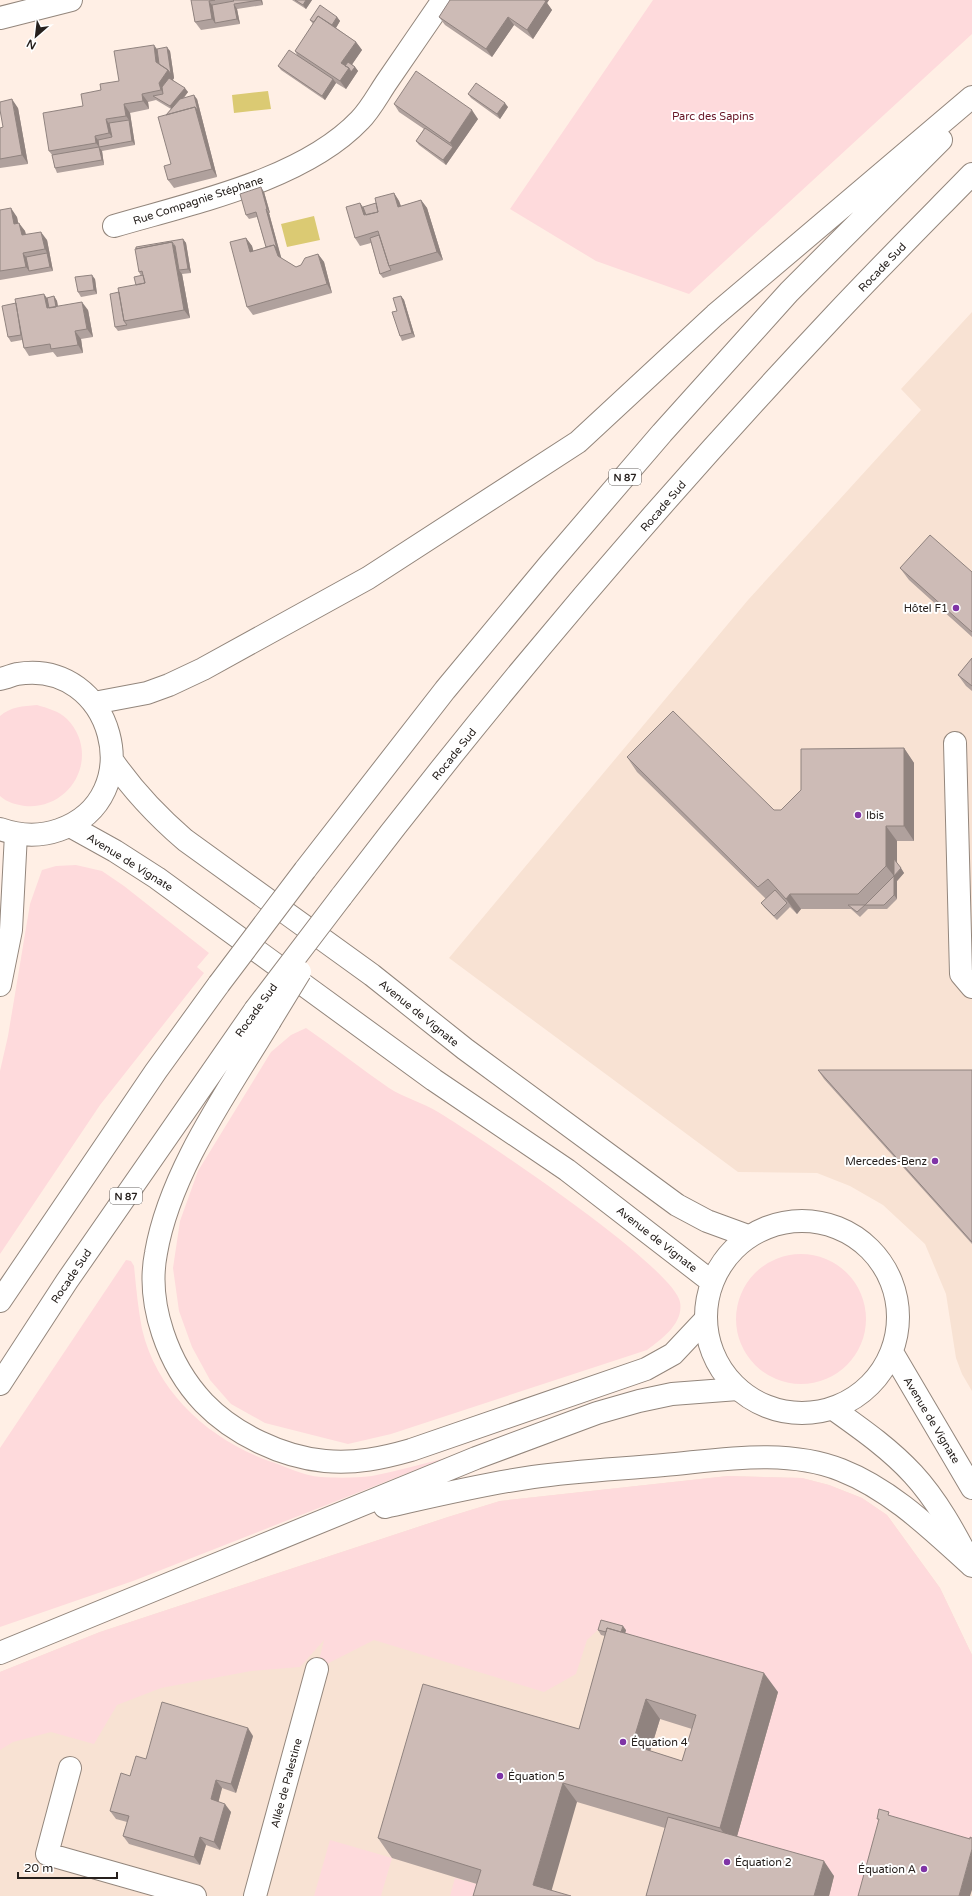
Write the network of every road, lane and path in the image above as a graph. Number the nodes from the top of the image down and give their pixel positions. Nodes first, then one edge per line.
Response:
1 (71, 0) edge
2 (443, 0) edge
3 (0, 18) edge
4 (972, 97) edge
5 (972, 109) edge
6 (972, 174) edge
7 (114, 226) dead end
8 (0, 679) edge
9 (94, 703) junction
10 (955, 743) dead end
11 (112, 760) junction
12 (70, 826) junction
13 (8, 832) edge
14 (0, 984) edge
15 (972, 987) edge
16 (263, 1015) junction
17 (748, 1236) junction
18 (712, 1282) junction
19 (0, 1301) edge
20 (705, 1320) junction
21 (892, 1352) junction
22 (0, 1384) edge
23 (738, 1389) junction
24 (832, 1408) junction
25 (972, 1488) edge
26 (335, 1517) junction
27 (972, 1566) edge
28 (0, 1653) edge
29 (317, 1669) dead end
30 (70, 1768) dead end
31 (195, 1896) edge
32 (255, 1896) edge

1 - 3 main road
2 - 7 main road, Rue Compagnie Stéphane
4 - 9 main road
5 - 19 main road, N 87, bridge
6 - 16 main road, Rocade Sud / N 87, bridge
8 - 9 main road
9 - 11 main road
10 - 15 main road
11 - 12 main road
11 - 17 main road, Avenue de Vignate
12 - 13 main road
12 - 18 main road, Avenue de Vignate
13 - 14 main road
16 - 20 main road
16 - 22 main road, Rocade Sud / N 87
17 - 18 main road
17 - 21 main road
18 - 20 main road
20 - 23 main road
21 - 24 main road
21 - 25 main road, Avenue de Vignate
23 - 24 main road
23 - 26 main road
24 - 27 main road
26 - 27 main road
26 - 28 main road
29 - 32 main road, Allée de Palestine
30 - 31 main road

